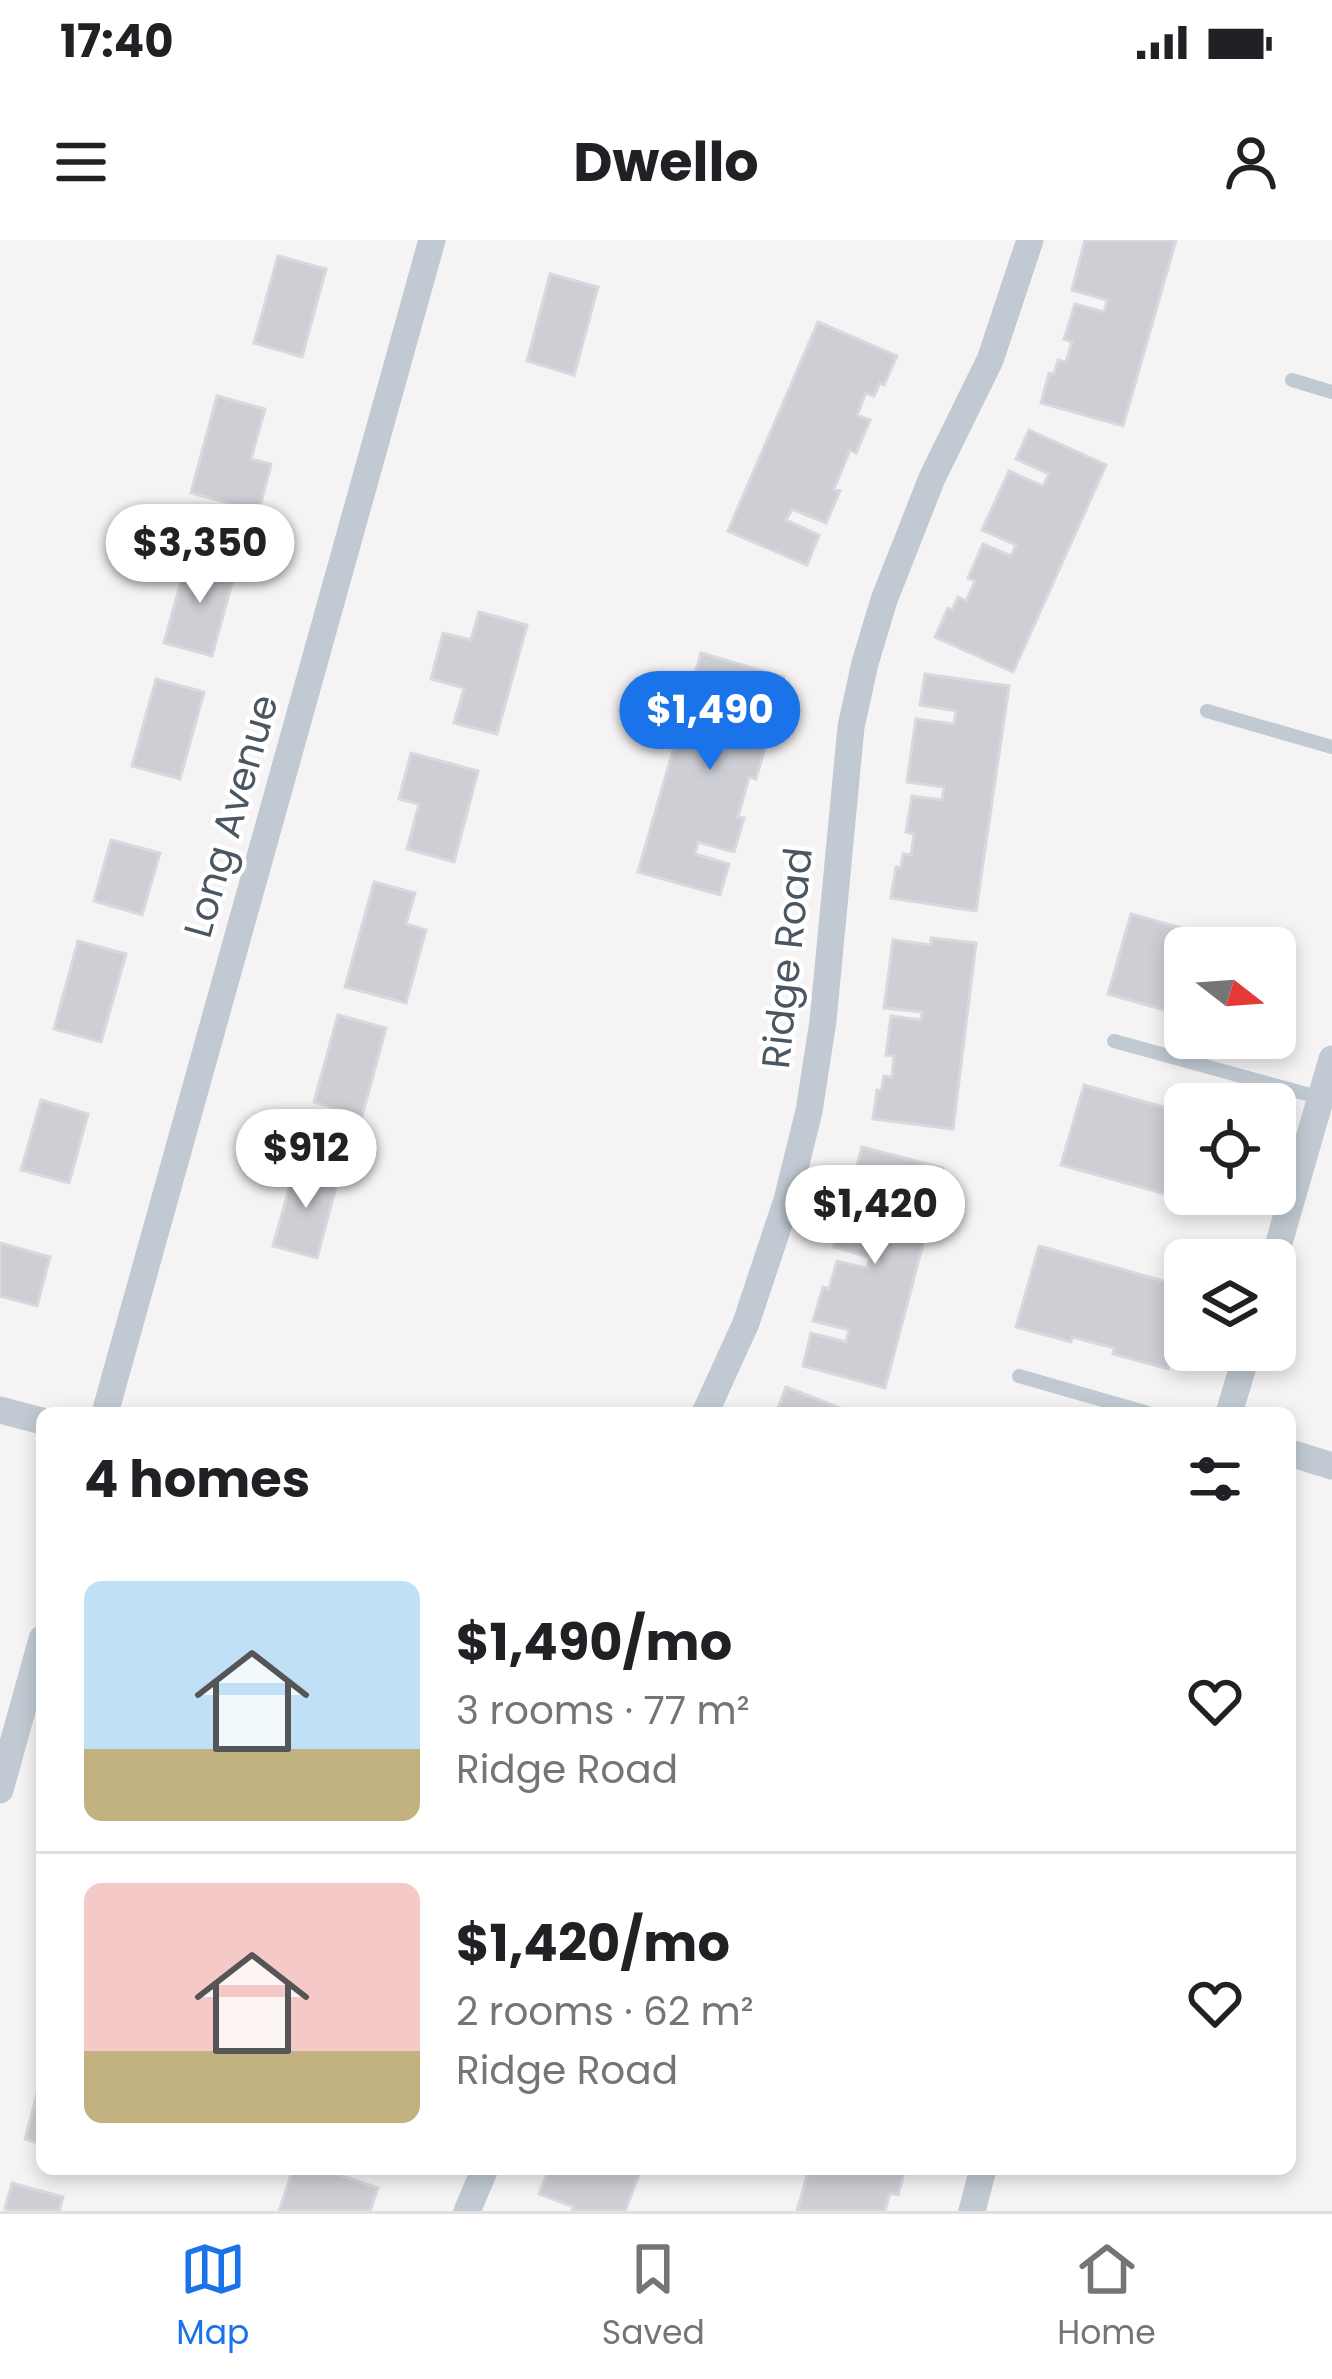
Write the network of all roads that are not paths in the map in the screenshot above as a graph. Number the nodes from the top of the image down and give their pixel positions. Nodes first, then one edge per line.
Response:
1 (432, 240) edge
2 (1030, 240) edge
3 (1292, 380) dead end
4 (1332, 392) edge
5 (1207, 711) dead end
6 (1332, 747) edge
7 (1114, 1041) dead end
8 (1332, 1059) edge
9 (1321, 1098) junction
10 (1280, 1239) edge
11 (1242, 1371) edge
12 (1019, 1376) dead end
13 (107, 1407) edge
14 (708, 1407) edge
15 (1127, 1407) edge
16 (1231, 1407) edge
17 (0, 1410) edge
18 (36, 1419) edge
19 (1296, 1456) edge
20 (1332, 1466) edge
21 (36, 1661) edge
22 (0, 1790) edge
23 (482, 2175) edge
24 (981, 2175) edge
25 (467, 2211) edge
26 (972, 2211) edge

1 - 13 street, Long Avenue
2 - 14 street, Ridge Road
3 - 4 lane
5 - 6 lane
7 - 9 lane
8 - 9 street
9 - 10 street
11 - 16 street
12 - 15 lane
17 - 18 street
19 - 20 street
21 - 22 street
23 - 25 street
24 - 26 street

